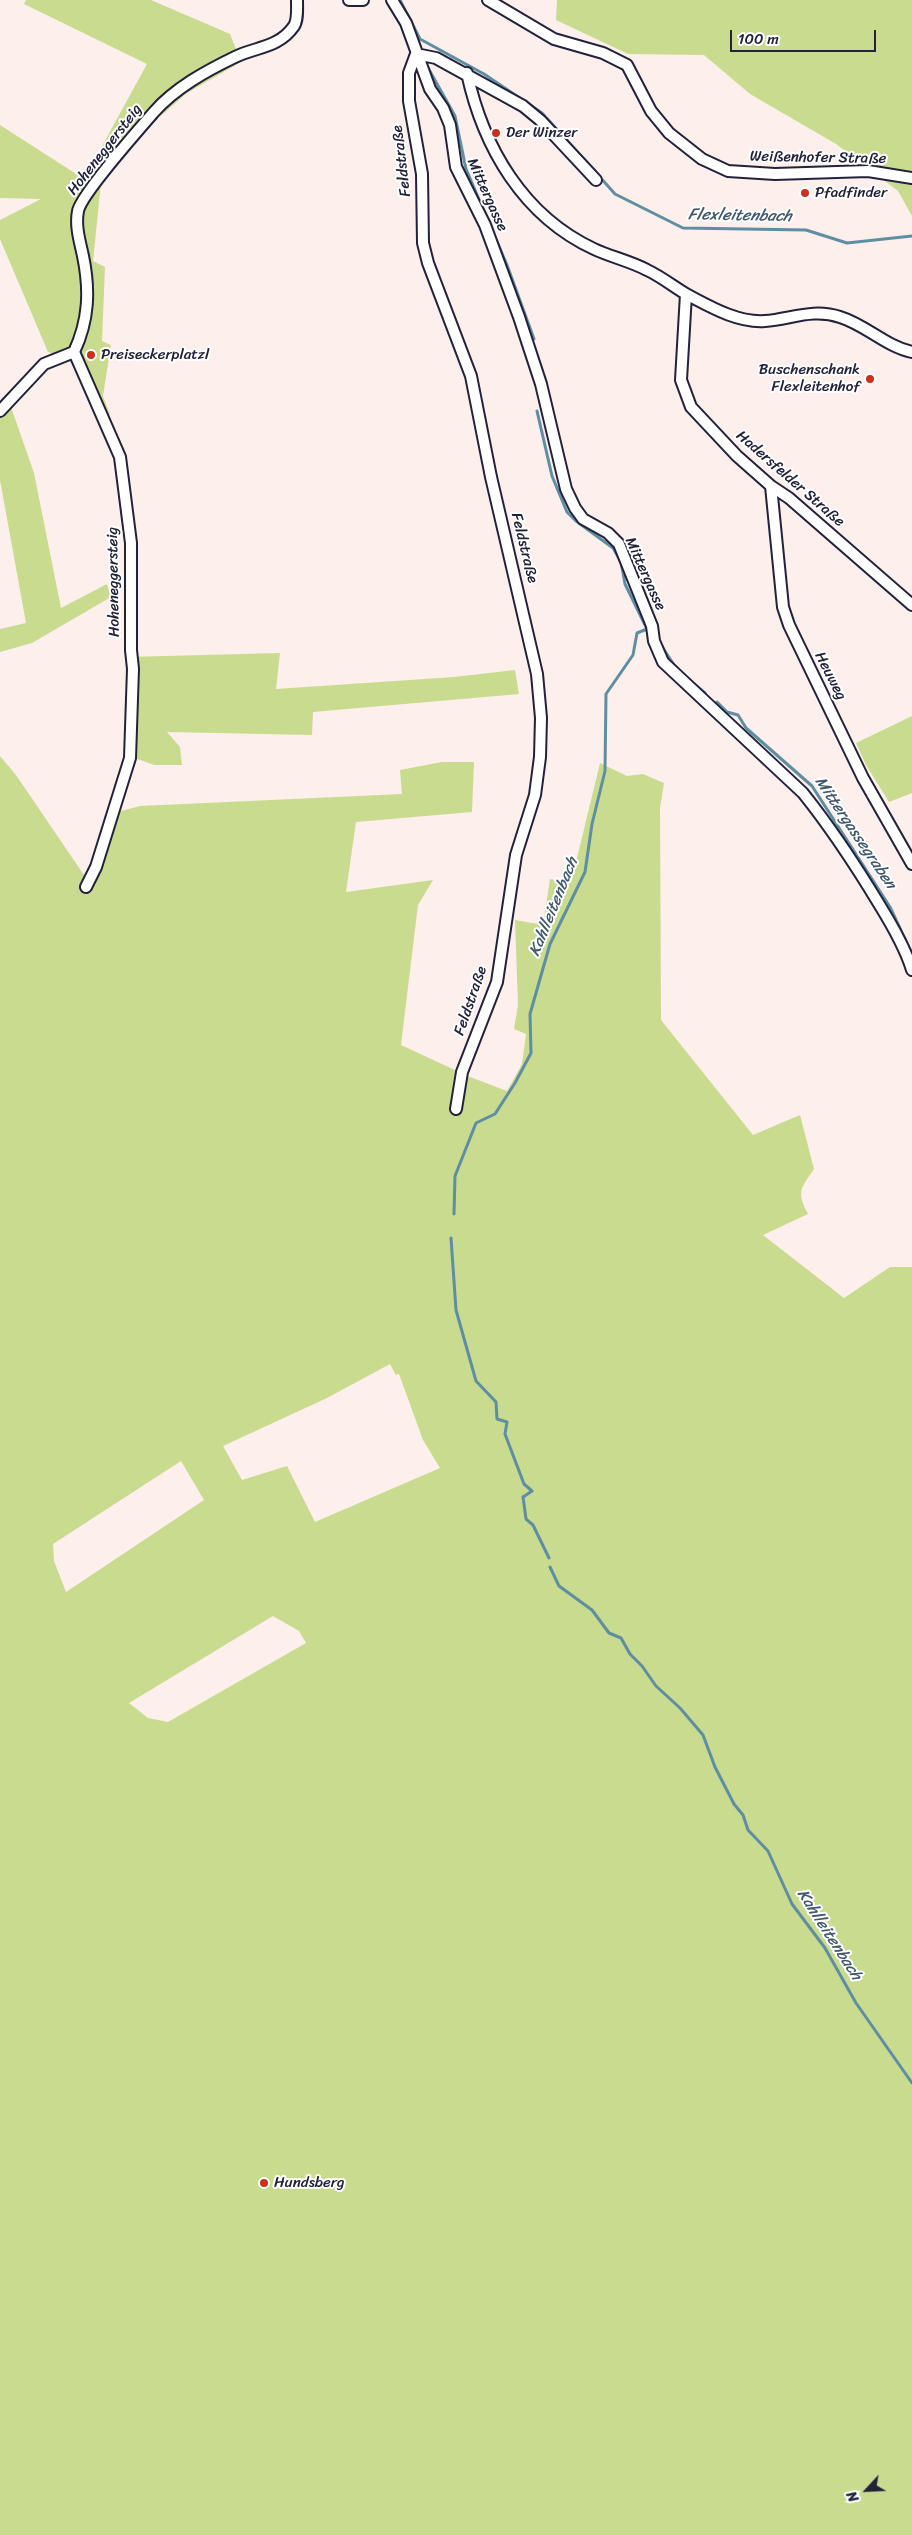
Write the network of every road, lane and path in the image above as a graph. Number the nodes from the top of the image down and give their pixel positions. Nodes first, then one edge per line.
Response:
1 (297, 0) edge
2 (349, 0) edge
3 (363, 0) edge
4 (392, 0) edge
5 (488, 0) edge
6 (416, 54) junction
7 (467, 73) junction
8 (912, 178) edge
9 (596, 180) dead end
10 (686, 294) junction
11 (74, 352) junction
12 (912, 352) edge
13 (0, 411) edge
14 (772, 486) junction
15 (912, 605) edge
16 (912, 864) edge
17 (86, 887) dead end
18 (912, 970) edge
19 (456, 1109) dead end

1 - 11 street, Hoheneggersteig
2 - 3 street
4 - 6 street
5 - 8 street, Weißenhofer Straße
6 - 7 street
6 - 18 street, Mittergasse
6 - 19 street, Feldstraße
7 - 9 street
7 - 10 street
10 - 12 street
10 - 14 street, Hadersfelder Straße
11 - 13 street
11 - 17 street, Hoheneggersteig
14 - 15 street, Hadersfelder Straße
14 - 16 street, Heuweg

